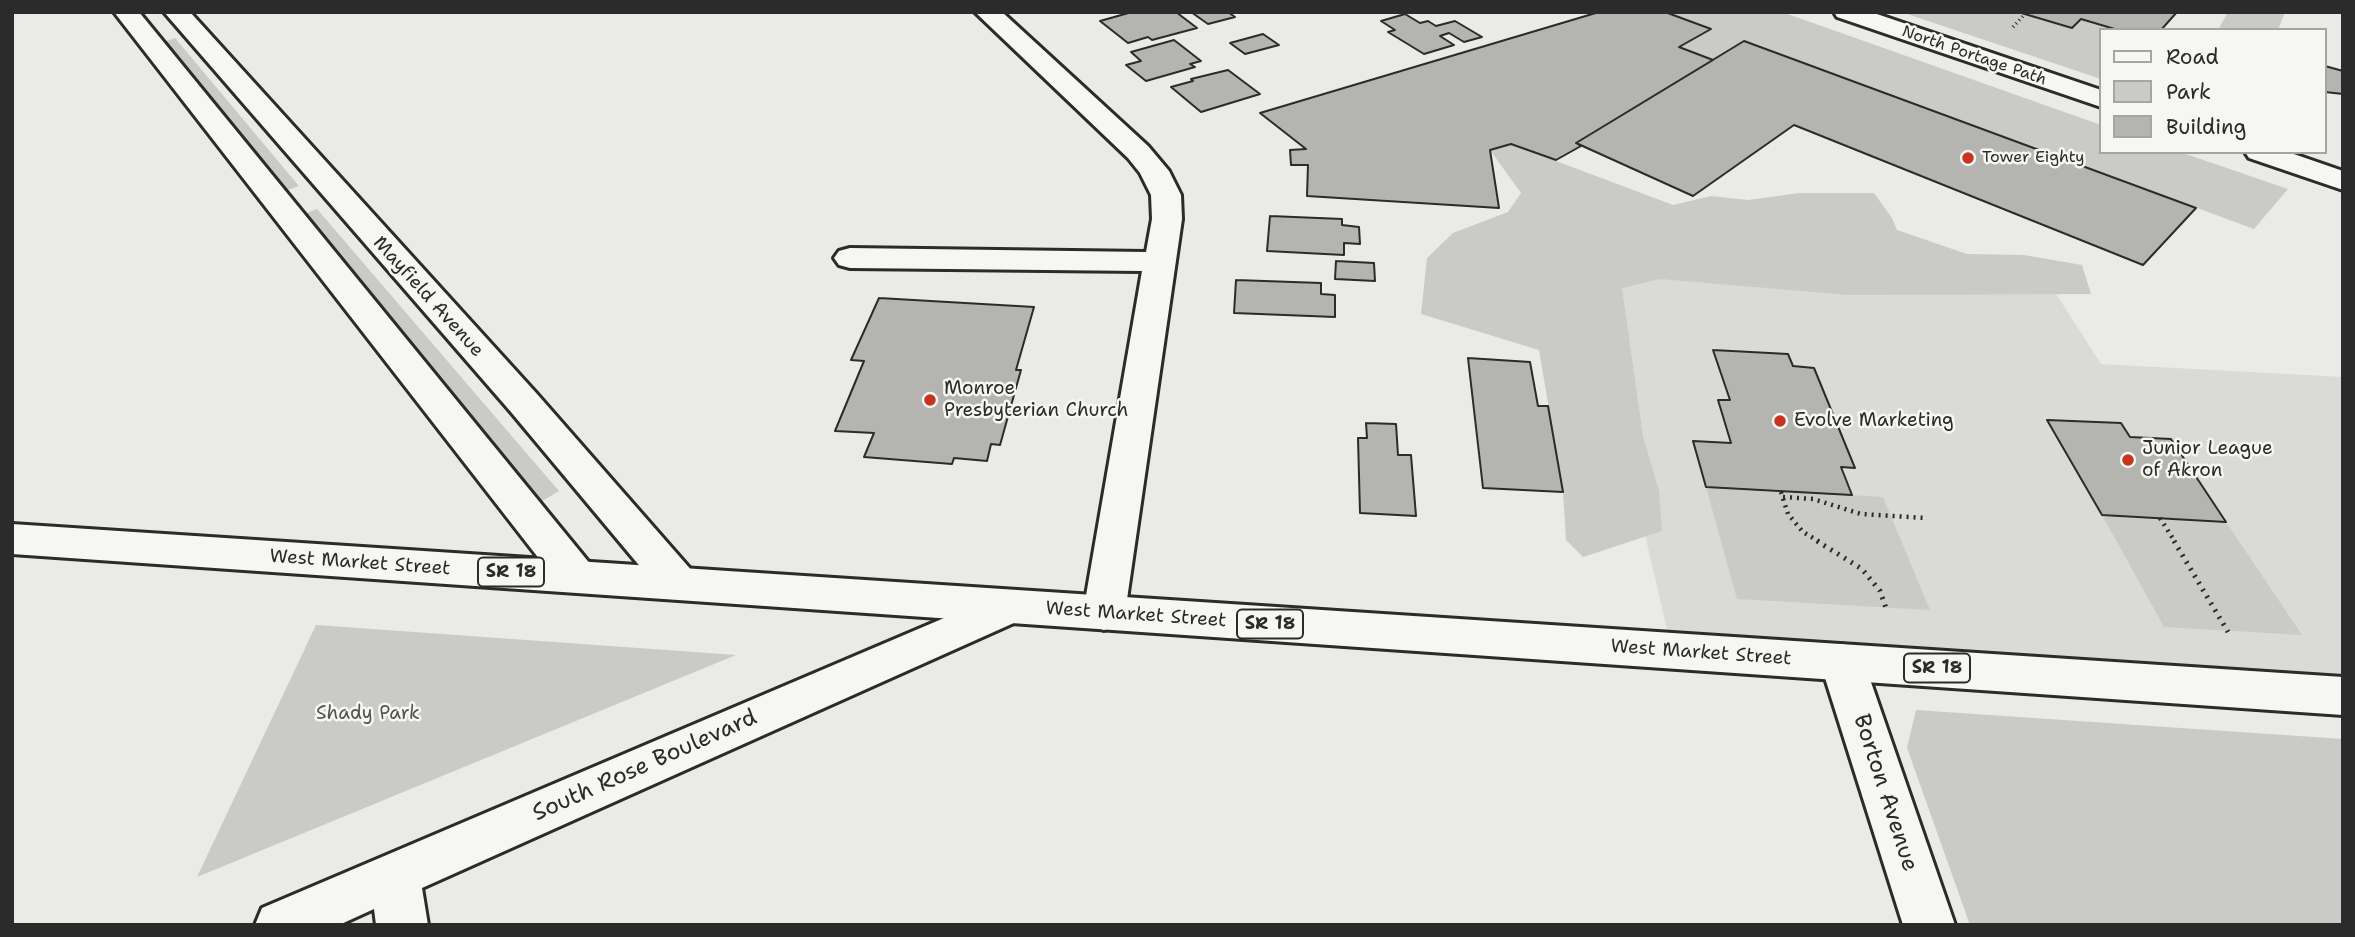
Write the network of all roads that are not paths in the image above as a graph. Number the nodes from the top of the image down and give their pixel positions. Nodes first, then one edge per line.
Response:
1 (170, 12) edge
2 (176, 12) edge
3 (1846, 12) edge
4 (998, 14) edge
5 (130, 17) edge
6 (2100, 99) edge
7 (2265, 154) edge
8 (2343, 181) edge
9 (331, 188) junction
10 (281, 206) junction
11 (850, 258) dead end
12 (1160, 262) junction
13 (12, 539) edge
14 (576, 576) junction
15 (678, 583) junction
16 (1010, 607) junction
17 (1104, 613) junction
18 (1842, 662) junction
19 (2343, 696) edge
20 (394, 875) junction
21 (281, 925) edge
22 (402, 925) edge
23 (1929, 925) edge

1 - 5 street
2 - 9 street, Mayfield Avenue
3 - 6 street, North Portage Path
4 - 12 street
5 - 10 street
7 - 8 street
9 - 10 street
9 - 15 street, Mayfield Avenue
10 - 14 street
11 - 12 street
12 - 17 street
13 - 14 street, West Market Street / SR 18
14 - 15 street, West Market Street / SR 18
15 - 16 street, West Market Street / SR 18
16 - 17 street, West Market Street / SR 18
16 - 20 street, South Rose Boulevard
17 - 18 street, West Market Street / SR 18
18 - 19 street, West Market Street / SR 18
18 - 23 street, Borton Avenue
20 - 21 street, South Rose Boulevard
20 - 22 street

